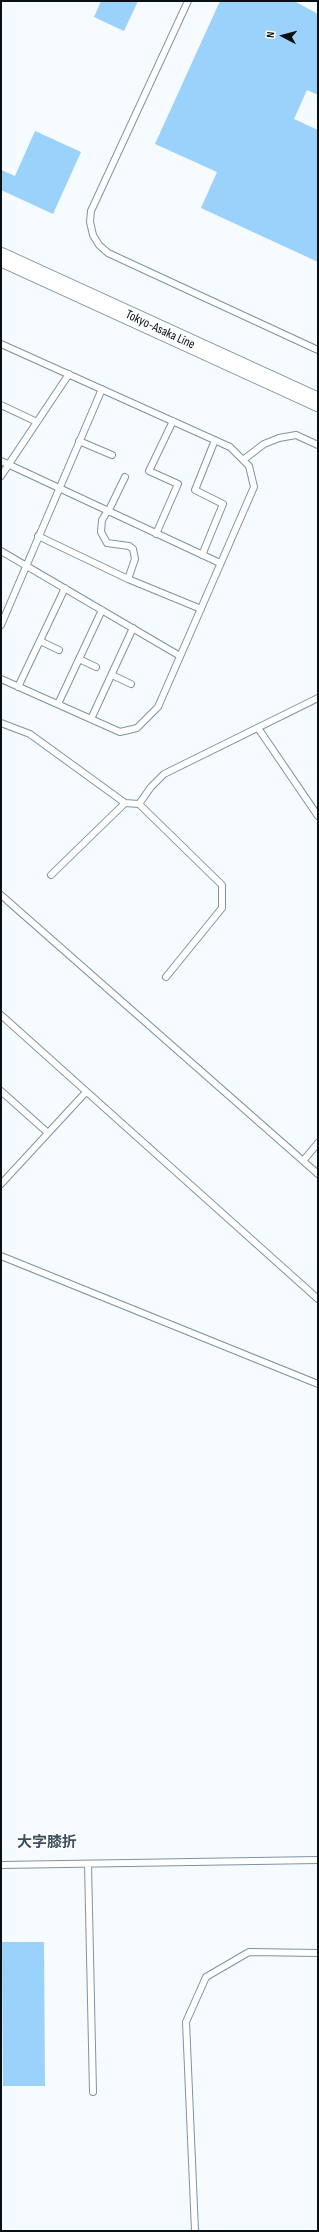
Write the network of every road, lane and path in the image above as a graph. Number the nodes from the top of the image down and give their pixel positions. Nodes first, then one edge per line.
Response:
1 (188, 1) edge
2 (1, 257) edge
3 (1, 344) edge
4 (318, 350) edge
5 (69, 374) junction
6 (102, 389) junction
7 (318, 402) edge
8 (1, 405) edge
9 (173, 421) junction
10 (37, 422) junction
11 (215, 440) junction
12 (79, 441) junction
13 (318, 444) edge
14 (112, 455) dead end
15 (243, 460) junction
16 (1, 462) edge
17 (8, 465) junction
18 (1, 476) edge
19 (125, 477) dead end
20 (58, 489) junction
21 (108, 512) junction
22 (156, 534) junction
23 (38, 536) junction
24 (1, 551) edge
25 (202, 555) junction
26 (220, 563) junction
27 (25, 565) junction
28 (128, 579) junction
29 (65, 588) junction
30 (201, 609) junction
31 (102, 610) junction
32 (1, 625) edge
33 (133, 628) junction
34 (40, 641) junction
35 (59, 650) dead end
36 (180, 656) junction
37 (79, 659) junction
38 (96, 668) dead end
39 (112, 675) junction
40 (1, 679) edge
41 (131, 684) dead end
42 (18, 687) junction
43 (318, 698) edge
44 (58, 704) junction
45 (91, 719) junction
46 (1, 723) edge
47 (258, 728) junction
48 (125, 803) junction
49 (139, 804) junction
50 (318, 816) edge
51 (51, 875) dead end
52 (1, 895) edge
53 (166, 977) dead end
54 (1, 1015) edge
55 (1, 1091) edge
56 (86, 1092) junction
57 (48, 1133) junction
58 (318, 1143) edge
59 (303, 1161) junction
60 (1, 1171) edge
61 (318, 1174) edge
62 (7, 1176) junction
63 (1, 1184) edge
64 (1, 1256) edge
65 (318, 1299) edge
66 (318, 1384) edge
67 (318, 1860) edge
68 (88, 1864) junction
69 (1, 1865) edge
70 (318, 1953) edge
71 (93, 2092) dead end
72 (195, 2231) edge

1 - 4 lane
2 - 7 main road, Tokyo-Asaka Line
3 - 5 lane
5 - 6 lane
5 - 10 lane
6 - 9 lane
6 - 12 lane
8 - 10 lane
9 - 11 lane
9 - 22 lane
10 - 17 lane
11 - 15 lane
11 - 25 lane
12 - 14 lane
12 - 20 lane
13 - 15 lane
15 - 26 lane
16 - 17 lane
17 - 18 lane
17 - 20 lane
19 - 21 lane
20 - 21 lane
20 - 23 lane
21 - 22 lane
21 - 28 lane
22 - 25 lane
23 - 27 lane
23 - 28 lane
24 - 27 lane
25 - 26 lane
26 - 30 lane
27 - 29 lane
27 - 32 lane
28 - 30 lane
29 - 31 lane
29 - 34 lane
30 - 36 lane
31 - 33 lane
31 - 37 lane
33 - 36 lane
33 - 39 lane
34 - 35 lane
34 - 42 lane
36 - 45 lane
37 - 38 lane
37 - 44 lane
39 - 41 lane
39 - 45 lane
40 - 42 lane
42 - 44 lane
43 - 47 lane
44 - 45 lane
46 - 48 lane
47 - 49 lane
47 - 50 lane
48 - 49 lane
48 - 51 lane
49 - 53 lane
52 - 59 lane
54 - 56 lane
55 - 57 lane
56 - 57 lane
56 - 65 lane
57 - 62 lane
58 - 59 lane
59 - 61 lane
60 - 62 lane
62 - 63 lane
64 - 66 lane
67 - 68 lane
68 - 69 lane
68 - 71 lane
70 - 72 lane

